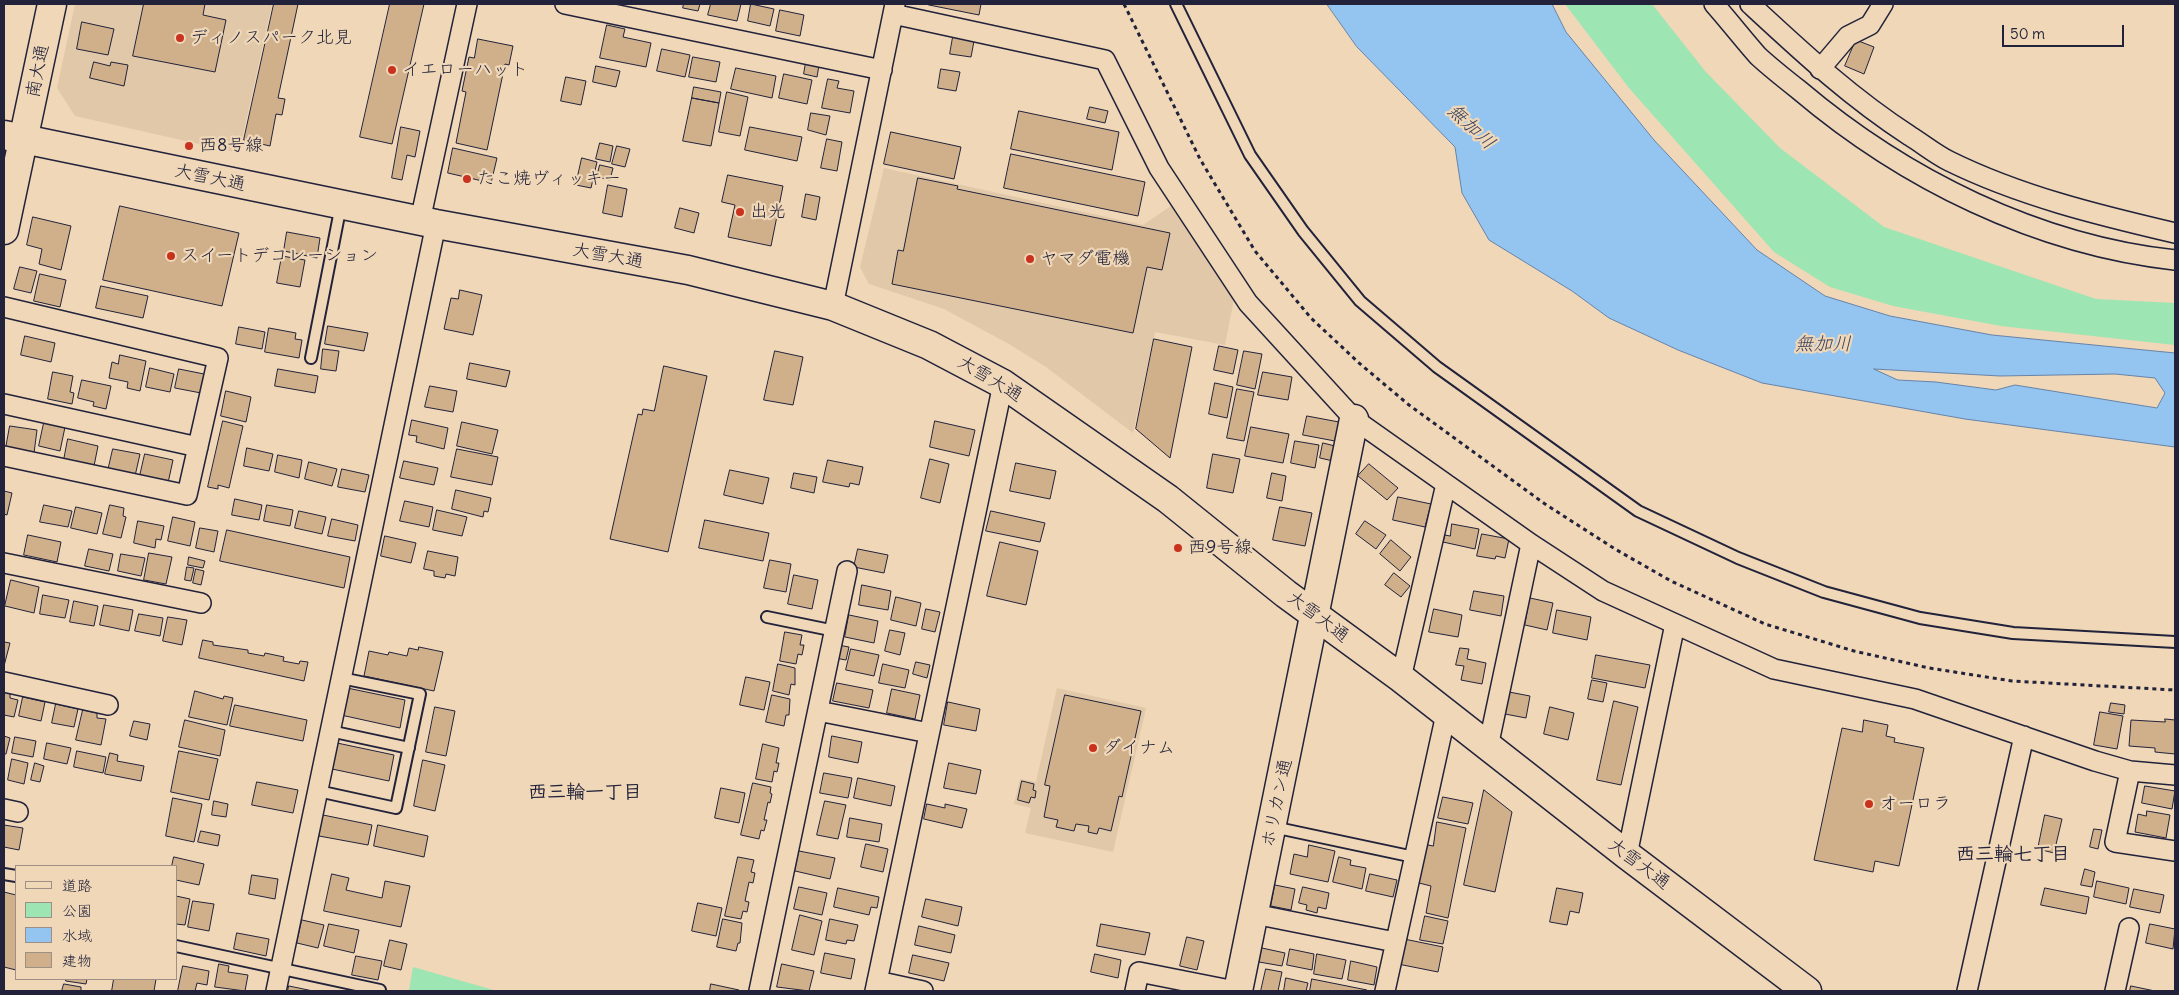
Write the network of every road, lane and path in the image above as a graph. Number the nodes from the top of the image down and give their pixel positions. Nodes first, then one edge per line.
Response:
1 (52, 4) edge
2 (467, 4) edge
3 (565, 4) edge
4 (1176, 4) edge
5 (1714, 4) edge
6 (1750, 4) edge
7 (1883, 4) edge
8 (894, 9) edge
9 (1820, 69) junction
10 (882, 70) junction
11 (14, 137) edge
12 (342, 205) junction
13 (428, 222) junction
14 (4, 230) edge
15 (2175, 233) edge
16 (2175, 260) edge
17 (833, 306) junction
18 (4, 307) edge
19 (311, 358) dead end
20 (1003, 384) junction
21 (4, 404) edge
22 (1354, 419) junction
23 (198, 447) junction
24 (4, 456) edge
25 (1446, 484) junction
26 (1531, 544) junction
27 (4, 563) edge
28 (847, 571) dead end
29 (201, 603) dead end
30 (1316, 615) junction
31 (767, 617) dead end
32 (1674, 624) junction
33 (835, 631) junction
34 (2175, 642) edge
35 (341, 678) junction
36 (1401, 678) junction
37 (4, 682) edge
38 (108, 705) dead end
39 (818, 711) junction
40 (1446, 714) junction
41 (330, 731) junction
42 (929, 733) junction
43 (2024, 736) junction
44 (1488, 747) junction
45 (409, 748) junction
46 (2130, 771) junction
47 (2175, 775) edge
48 (318, 791) junction
49 (1272, 827) junction
50 (2175, 851) edge
51 (1627, 855) junction
52 (1414, 858) junction
53 (1254, 914) junction
54 (2129, 928) dead end
55 (1395, 942) junction
56 (178, 946) edge
57 (281, 967) junction
58 (876, 986) edge
59 (380, 990) dead end
60 (276, 991) edge
61 (759, 991) edge
62 (923, 991) edge
63 (1135, 991) edge
64 (1237, 991) edge
65 (1385, 991) edge
66 (1807, 991) edge
67 (1967, 991) edge
68 (2115, 991) edge

1 - 11 main road, 南大通
2 - 13 street
3 - 10 street
4 - 34 lane
5 - 16 street
6 - 9 street
7 - 9 street
8 - 10 street
8 - 22 street
9 - 15 street
10 - 17 street
11 - 12 main road, 大雪大通
11 - 14 main road, 南大通
12 - 13 main road, 大雪大通
12 - 19 lane
13 - 17 main road, 大雪大通
13 - 35 street
17 - 20 main road, 大雪大通
18 - 23 street
20 - 30 main road, 大雪大通
20 - 42 street
21 - 23 street
22 - 25 street
22 - 30 main road
23 - 24 street
25 - 26 street
25 - 36 street
26 - 32 street
26 - 44 street
27 - 29 street
28 - 33 street
30 - 36 main road, 大雪大通
30 - 49 main road, ホリカン通
31 - 33 lane
32 - 43 street
32 - 51 street
33 - 39 street
35 - 41 street
35 - 45 lane
36 - 40 main road, 大雪大通
37 - 38 street
39 - 42 street
39 - 61 street
40 - 44 main road, 大雪大通
40 - 52 street
41 - 45 lane
41 - 48 street
42 - 58 street
43 - 46 street
43 - 67 street
44 - 51 main road, 大雪大通
45 - 48 lane
46 - 47 street
46 - 50 street
48 - 57 street
49 - 52 lane
49 - 53 main road, ホリカン通
51 - 66 main road, 大雪大通
52 - 55 street
53 - 55 street
53 - 64 main road, ホリカン通
54 - 68 street
55 - 65 street
56 - 57 lane
57 - 59 lane
57 - 60 street
58 - 62 street
63 - 64 street

